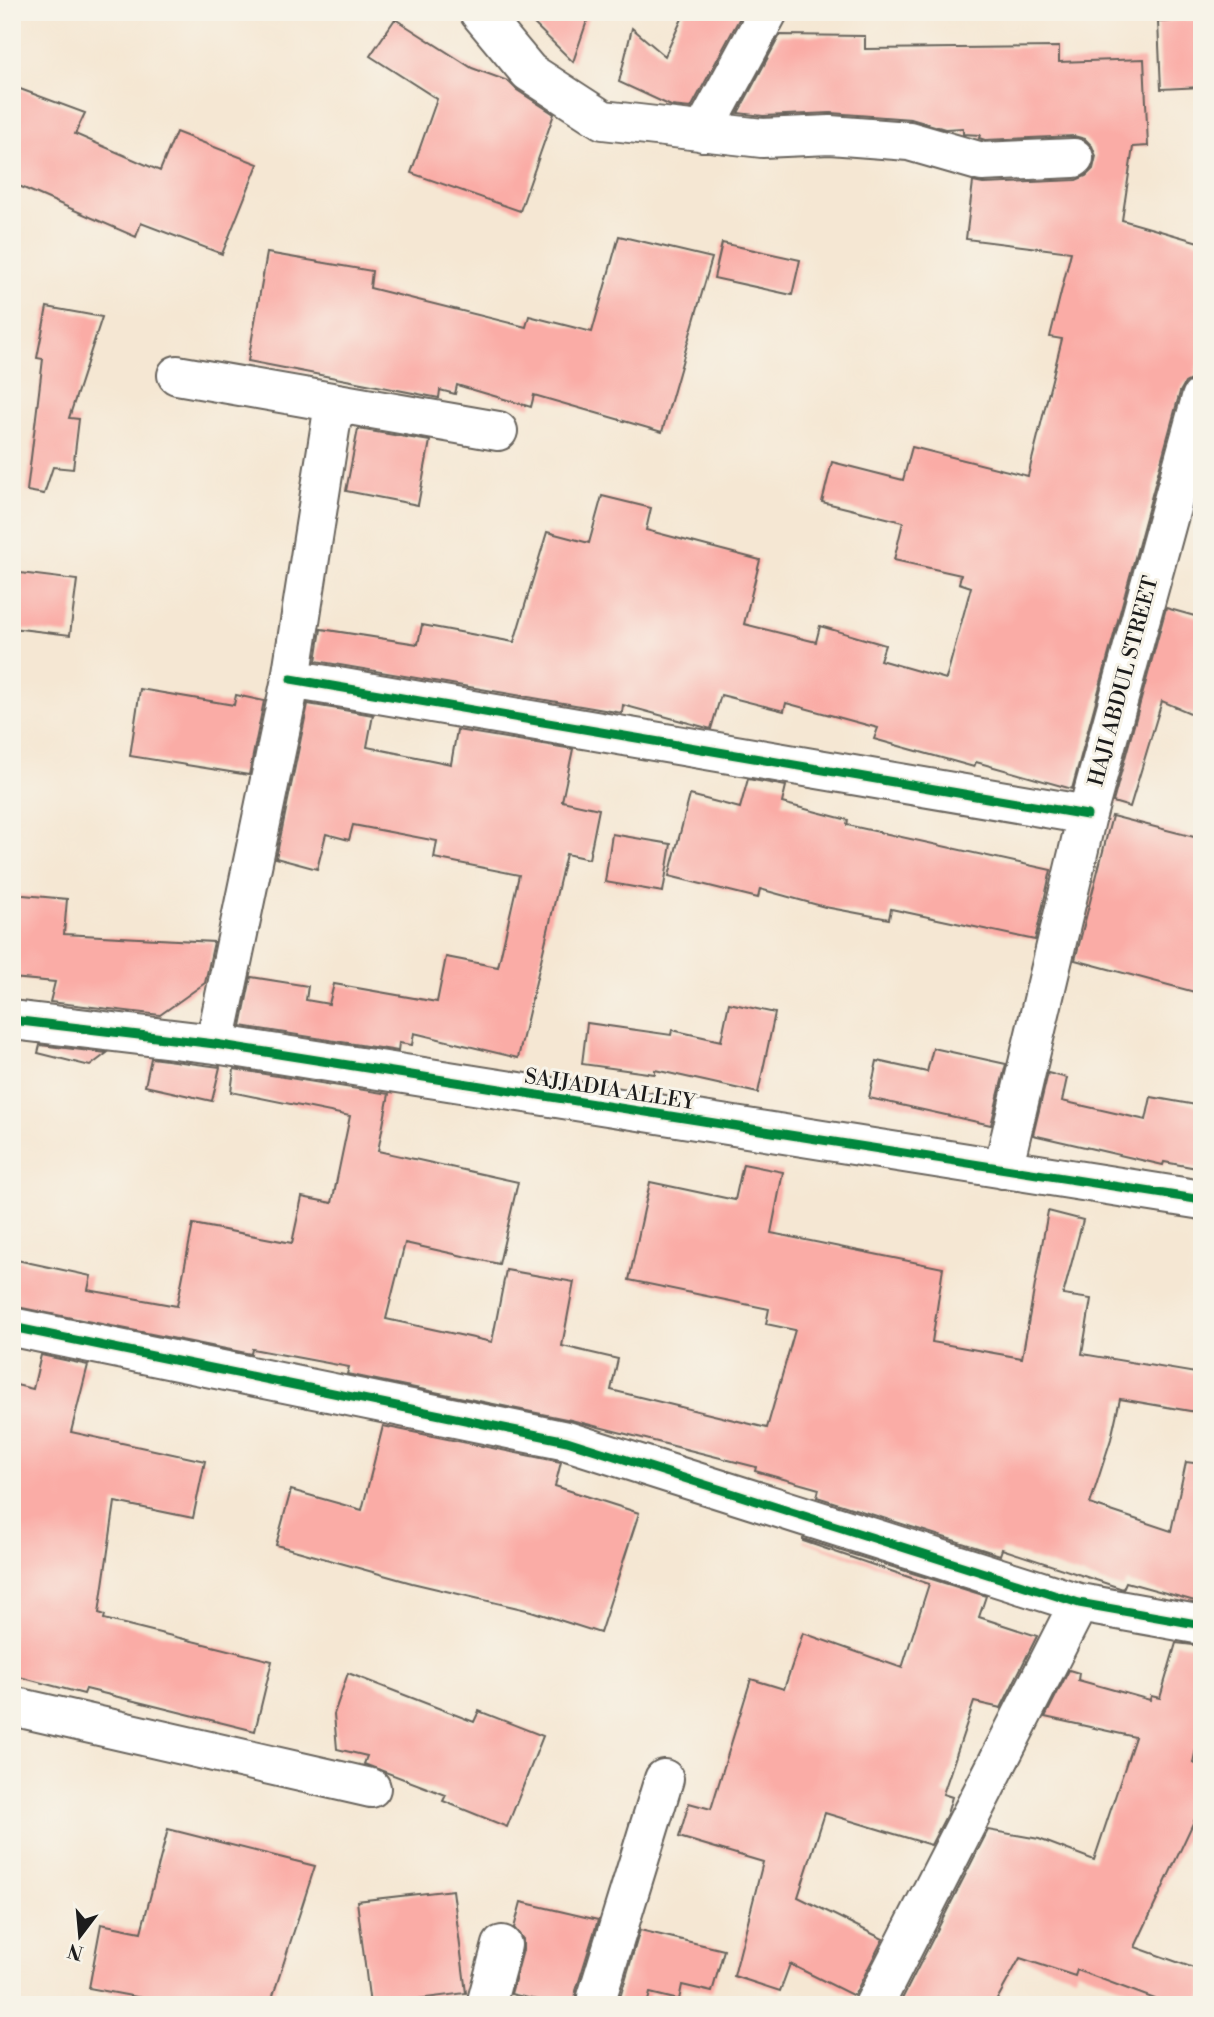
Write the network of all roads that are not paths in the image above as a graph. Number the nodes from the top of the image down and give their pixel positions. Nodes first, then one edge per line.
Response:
1 (479, 12) edge
2 (768, 12) edge
3 (703, 132) junction
4 (1074, 158) dead end
5 (177, 375) dead end
6 (1200, 398) edge
7 (334, 404) junction
8 (498, 430) dead end
9 (291, 679) junction
10 (1087, 815) junction
11 (12, 1020) edge
12 (215, 1044) junction
13 (1003, 1169) junction
14 (1202, 1200) edge
15 (12, 1327) edge
16 (1079, 1603) junction
17 (1202, 1625) edge
18 (12, 1706) edge
19 (664, 1779) dead end
20 (371, 1788) dead end
21 (502, 1945) dead end
22 (486, 2005) edge
23 (597, 2005) edge
24 (874, 2005) edge

1 - 3 street
2 - 3 street
3 - 4 street
5 - 7 street
6 - 10 street, HAJI ABDUL STREET
7 - 8 street
7 - 9 street
9 - 10 street
9 - 12 street
10 - 13 street, HAJI ABDUL STREET
11 - 12 street, SAJJADIA ALLEY
12 - 13 street, SAJJADIA ALLEY
13 - 14 street, SAJJADIA ALLEY
15 - 16 street
16 - 17 street
16 - 24 street
18 - 20 street
19 - 23 street
21 - 22 street

